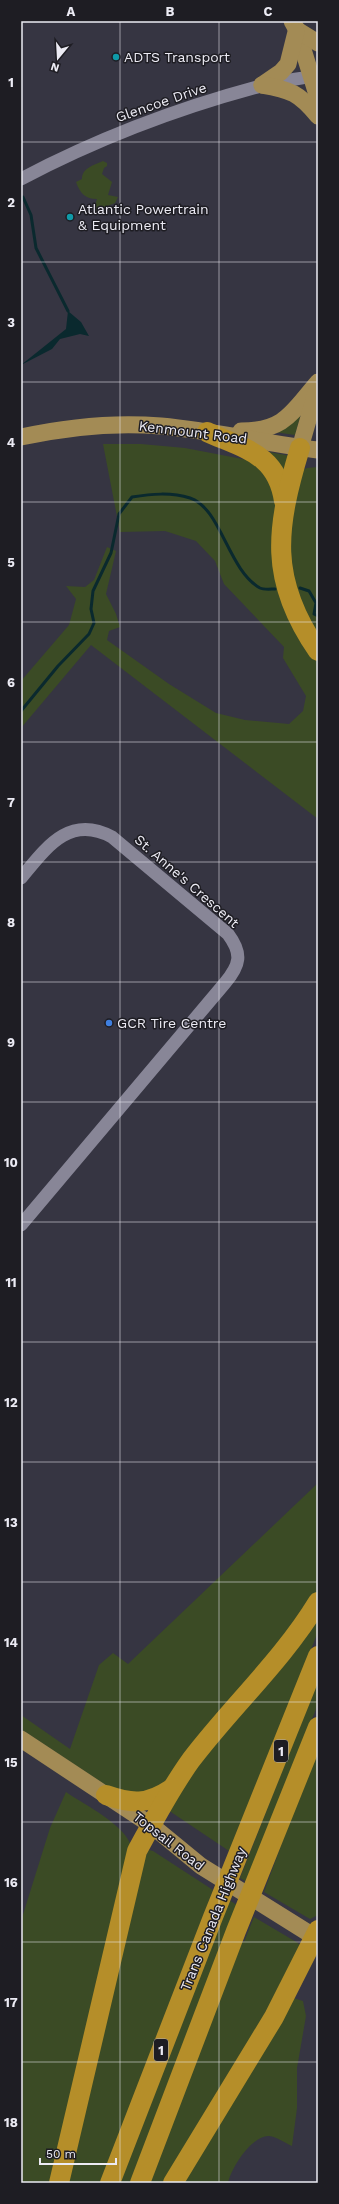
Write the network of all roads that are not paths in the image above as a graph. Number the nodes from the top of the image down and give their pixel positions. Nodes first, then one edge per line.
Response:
1 (294, 26) edge
2 (318, 43) edge
3 (314, 76) edge
4 (262, 85) junction
5 (318, 98) edge
6 (318, 116) edge
7 (21, 179) edge
8 (318, 382) edge
9 (318, 385) edge
10 (207, 432) junction
11 (21, 437) edge
12 (309, 449) edge
13 (285, 509) junction
14 (318, 651) edge
15 (21, 878) edge
16 (21, 1225) edge
17 (318, 1602) edge
18 (318, 1656) edge
19 (318, 1727) edge
20 (21, 1739) edge
21 (171, 1789) junction
22 (106, 1795) junction
23 (151, 1826) junction
24 (317, 1935) edge
25 (318, 1962) edge
26 (296, 1976) junction
27 (59, 2183) edge
28 (110, 2183) edge
29 (140, 2183) edge
30 (173, 2183) edge

1 - 2 main road
1 - 3 main road
1 - 4 main road
3 - 4 street, Glencoe Drive
3 - 5 main road
4 - 6 main road
4 - 7 street, Glencoe Drive
8 - 10 main road
9 - 12 main road
10 - 11 main road, Kenmount Road
10 - 12 main road, Kenmount Road
10 - 13 highway
12 - 13 highway
13 - 14 highway
15 - 16 street, St. Anne's Crescent
17 - 21 highway
18 - 28 highway, Trans Canada Highway / 1
19 - 29 highway, Trans Canada Highway / 1
20 - 22 main road, Topsail Road
21 - 22 highway
21 - 23 highway
22 - 23 main road, Topsail Road
23 - 24 main road, Topsail Road
23 - 27 highway
24 - 26 highway
25 - 26 highway
26 - 30 highway

